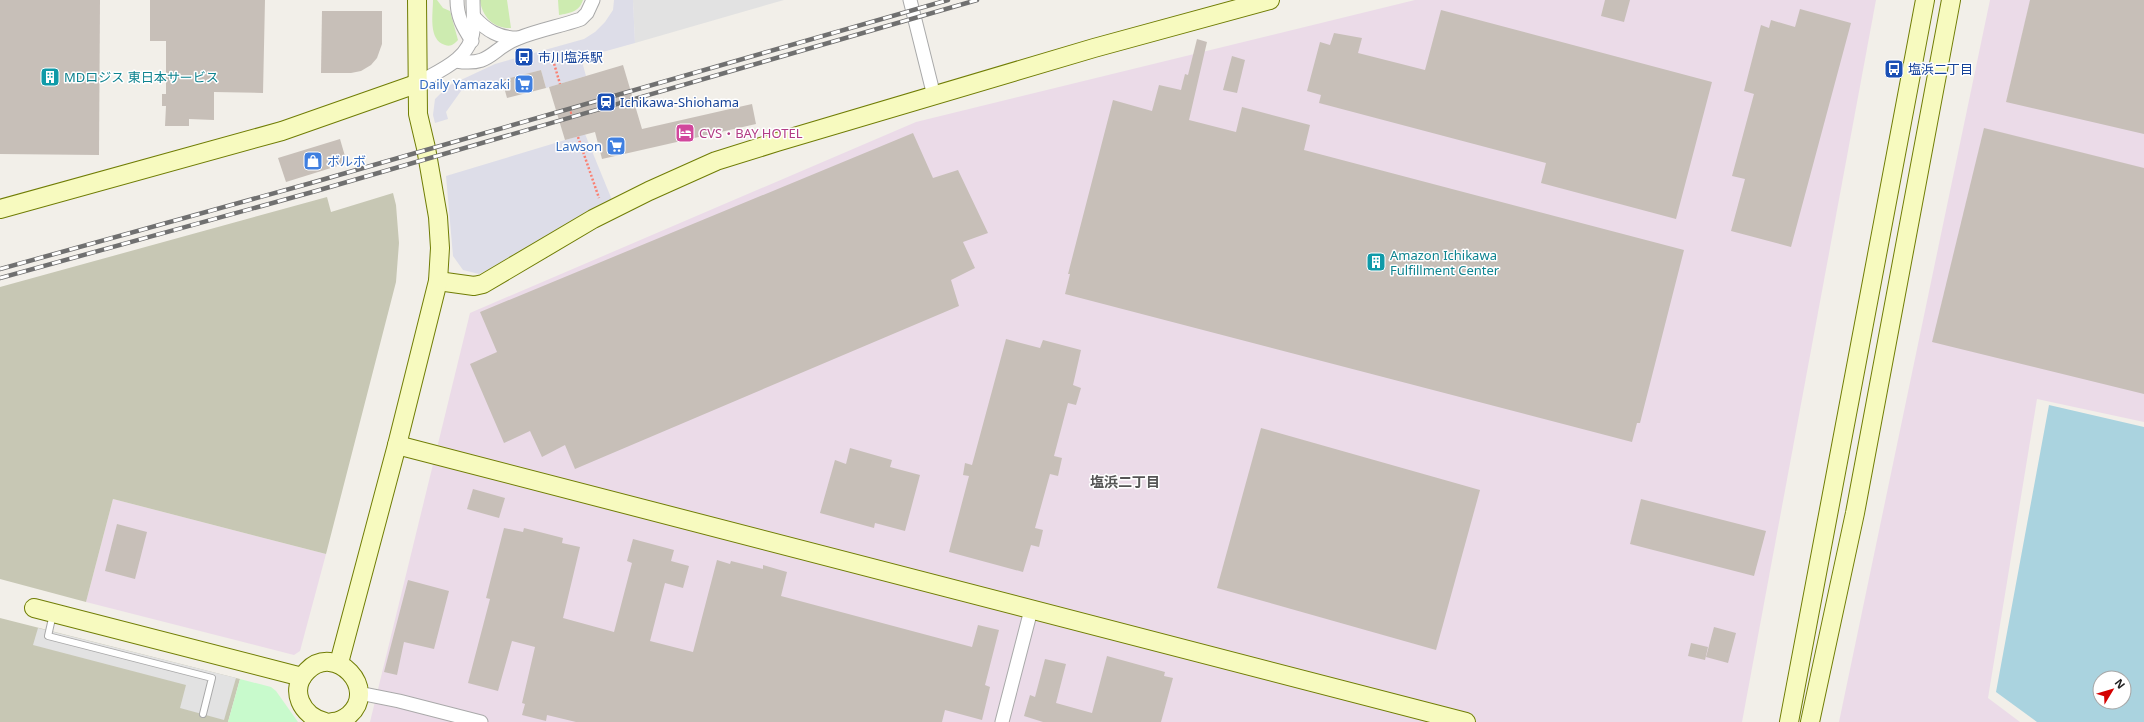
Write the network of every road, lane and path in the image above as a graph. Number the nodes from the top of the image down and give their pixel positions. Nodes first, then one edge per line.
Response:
1 (417, 0) edge
2 (457, 0) edge
3 (472, 0) edge
4 (593, 0) edge
5 (910, 0) edge
6 (1270, 0) edge
7 (1925, 0) edge
8 (1952, 0) edge
9 (474, 17) junction
10 (518, 38) junction
11 (472, 41) junction
12 (553, 60) dead end
13 (456, 61) junction
14 (416, 84) junction
15 (560, 84) dead end
16 (934, 96) junction
17 (1905, 110) junction
18 (574, 112) dead end
19 (570, 113) dead end
20 (1930, 114) junction
21 (578, 137) dead end
22 (599, 199) dead end
23 (0, 209) edge
24 (1875, 266) junction
25 (1900, 270) junction
26 (438, 281) junction
27 (397, 445) junction
28 (1829, 508) junction
29 (1855, 513) junction
30 (34, 608) dead end
31 (1031, 610) junction
32 (54, 613) junction
33 (1808, 621) junction
34 (1830, 625) junction
35 (339, 663) junction
36 (302, 677) junction
37 (1794, 692) junction
38 (359, 693) junction
39 (1815, 697) junction
40 (203, 714) dead end
41 (325, 722) edge
42 (332, 722) edge
43 (481, 722) edge
44 (1002, 722) edge
45 (1466, 722) edge
46 (1789, 722) edge
47 (1810, 722) edge

1 - 14 street
2 - 11 street
3 - 9 street
4 - 10 street
5 - 16 street
6 - 16 street
7 - 17 street
8 - 20 street
9 - 10 street
9 - 11 street
10 - 13 street
11 - 13 street
12 - 15 path
13 - 14 street
14 - 23 street
14 - 26 street
16 - 26 street
17 - 20 street
17 - 24 street
18 - 19 path
20 - 25 street
21 - 22 path
24 - 25 street
24 - 28 street
25 - 29 street
26 - 27 street
27 - 31 street
27 - 35 street
28 - 29 street
28 - 33 street
29 - 34 street
30 - 32 street
31 - 44 street
31 - 45 street
32 - 36 street
32 - 40 lane
33 - 34 street
33 - 37 street
34 - 39 street
35 - 36 street
35 - 38 street
36 - 41 street
37 - 39 street
37 - 46 street
38 - 42 street
38 - 43 street
39 - 47 street

